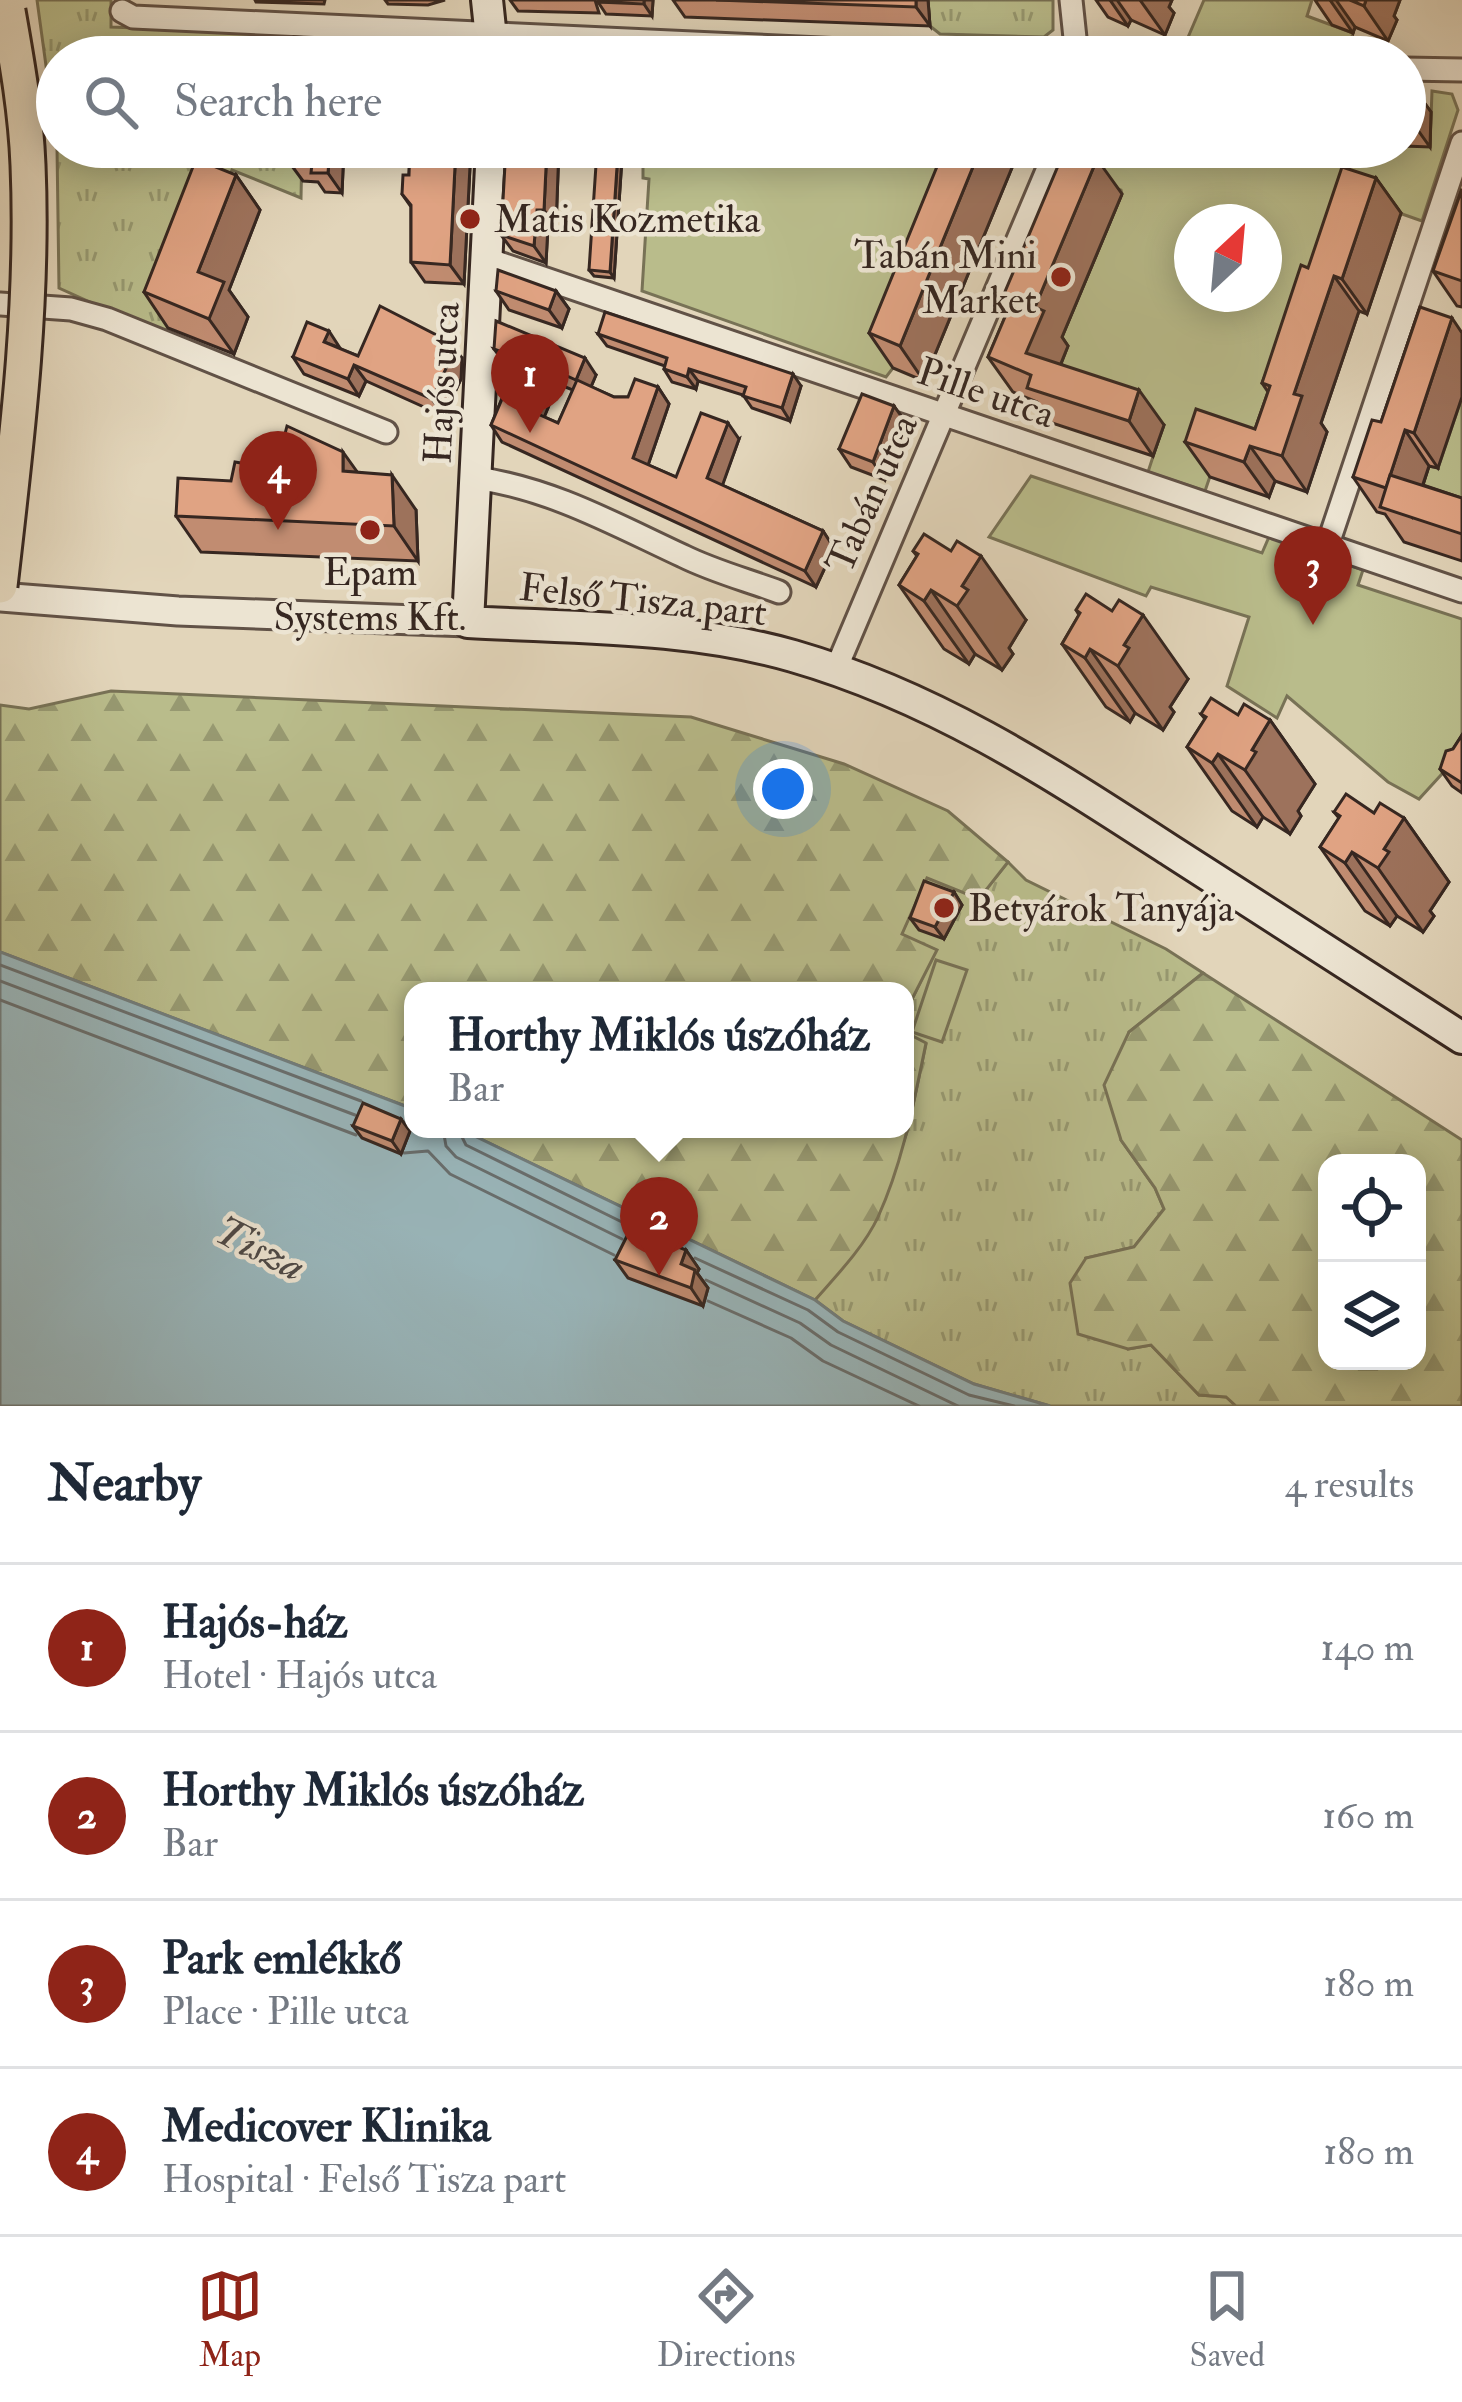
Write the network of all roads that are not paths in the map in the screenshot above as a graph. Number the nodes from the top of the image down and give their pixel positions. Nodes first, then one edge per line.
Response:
1 (487, 0) edge
2 (1071, 0) edge
3 (8, 11) dead end
4 (122, 11) dead end
5 (369, 36) edge
6 (492, 36) edge
7 (1075, 36) edge
8 (1426, 69) edge
9 (1462, 70) edge
10 (1462, 143) edge
11 (491, 168) edge
12 (1048, 168) edge
13 (487, 259) junction
14 (0, 304) edge
15 (946, 417) junction
16 (386, 432) dead end
17 (476, 478) junction
18 (1327, 547) junction
19 (0, 586) edge
20 (1462, 591) edge
21 (779, 592) dead end
22 (0, 597) edge
23 (468, 622) junction
24 (836, 669) junction
25 (1462, 1038) edge

1 - 6 main road
2 - 7 street
3 - 19 main road, bridge
4 - 5 street
8 - 9 street
10 - 18 street
11 - 13 main road, Hajós utca
12 - 15 street, Tabán utca
13 - 15 street, Pille utca
13 - 17 main road, Hajós utca
14 - 16 street
15 - 18 street, Pille utca
15 - 24 street, Tabán utca
17 - 21 street
17 - 23 main road, Hajós utca
18 - 20 street, Pille utca
22 - 23 street, Felső Tisza part
23 - 24 main road, Felső Tisza part
24 - 25 main road, Felső Tisza part

